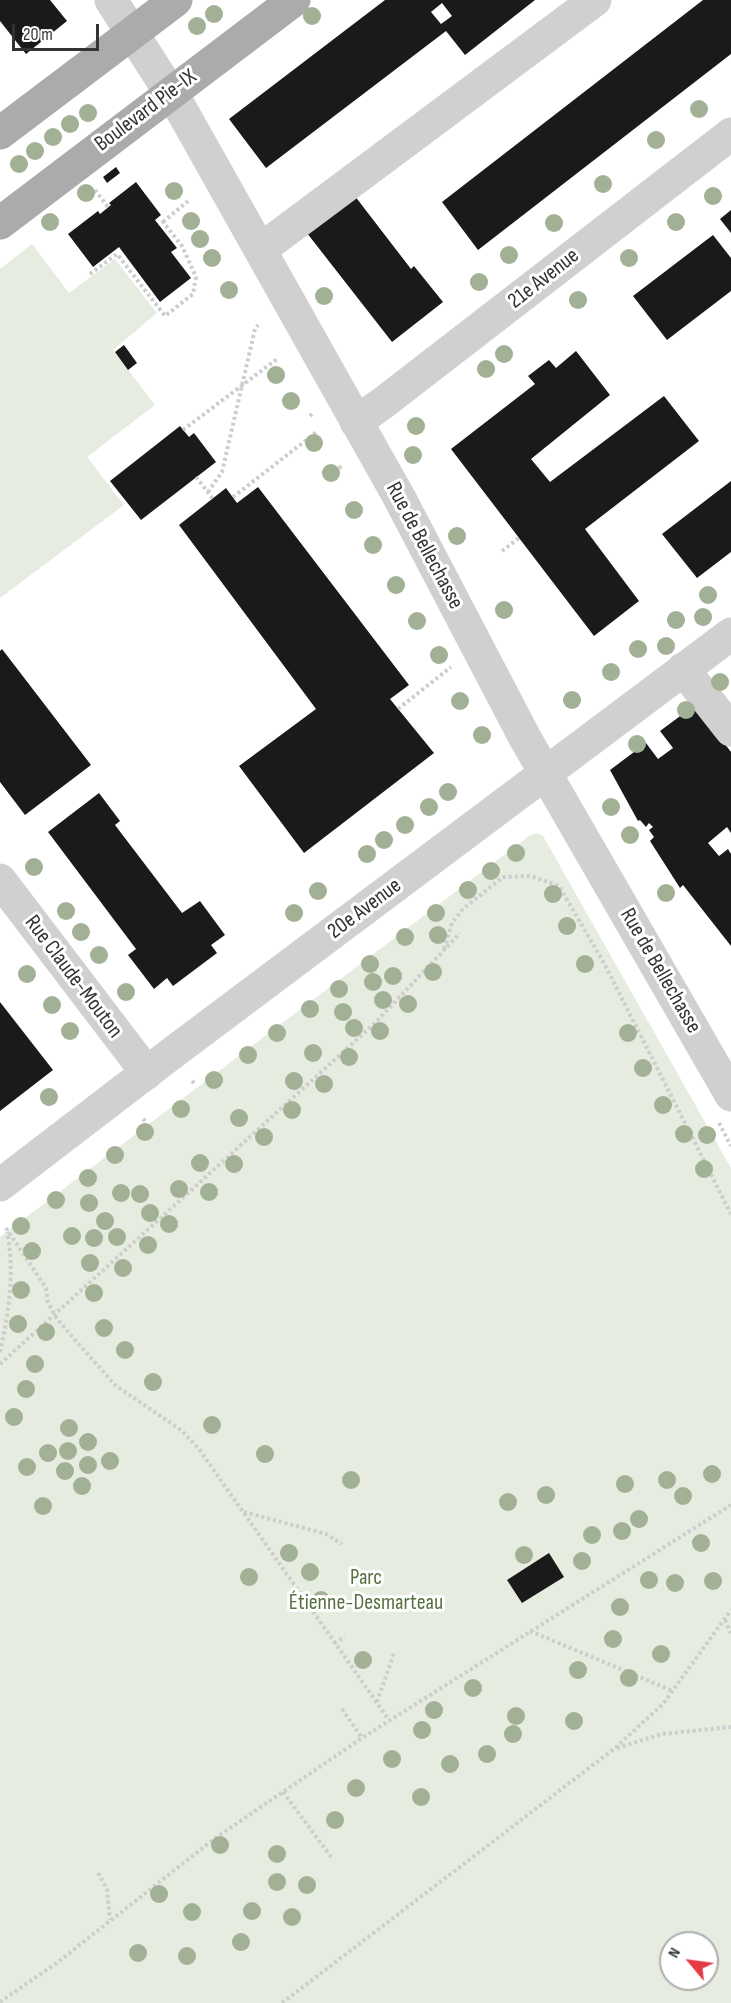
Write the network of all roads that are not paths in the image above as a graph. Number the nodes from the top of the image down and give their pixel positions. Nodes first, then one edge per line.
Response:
1 (111, 0) edge
2 (176, 0) edge
3 (294, 0) edge
4 (595, 0) edge
5 (132, 34) junction
6 (170, 93) junction
7 (0, 134) edge
8 (731, 134) edge
9 (0, 223) edge
10 (260, 250) junction
11 (356, 422) junction
12 (731, 633) edge
13 (683, 669) junction
14 (731, 730) edge
15 (546, 773) junction
16 (0, 880) edge
17 (147, 1073) junction
18 (731, 1095) edge
19 (0, 1185) edge

1 - 5 street, Rue de Bellechasse
2 - 5 main road
3 - 6 main road, Boulevard Pie-IX
4 - 10 street
5 - 6 street, Rue de Bellechasse
5 - 7 main road
6 - 9 main road, Boulevard Pie-IX
6 - 10 street, Rue de Bellechasse
8 - 11 street, 21e Avenue
10 - 11 street, Rue de Bellechasse
11 - 15 street, Rue de Bellechasse
12 - 13 street, 20e Avenue
13 - 14 street
13 - 15 street, 20e Avenue
15 - 17 street, 20e Avenue
15 - 18 street, Rue de Bellechasse
16 - 17 street, Rue Claude-Mouton
17 - 19 street, 20e Avenue

